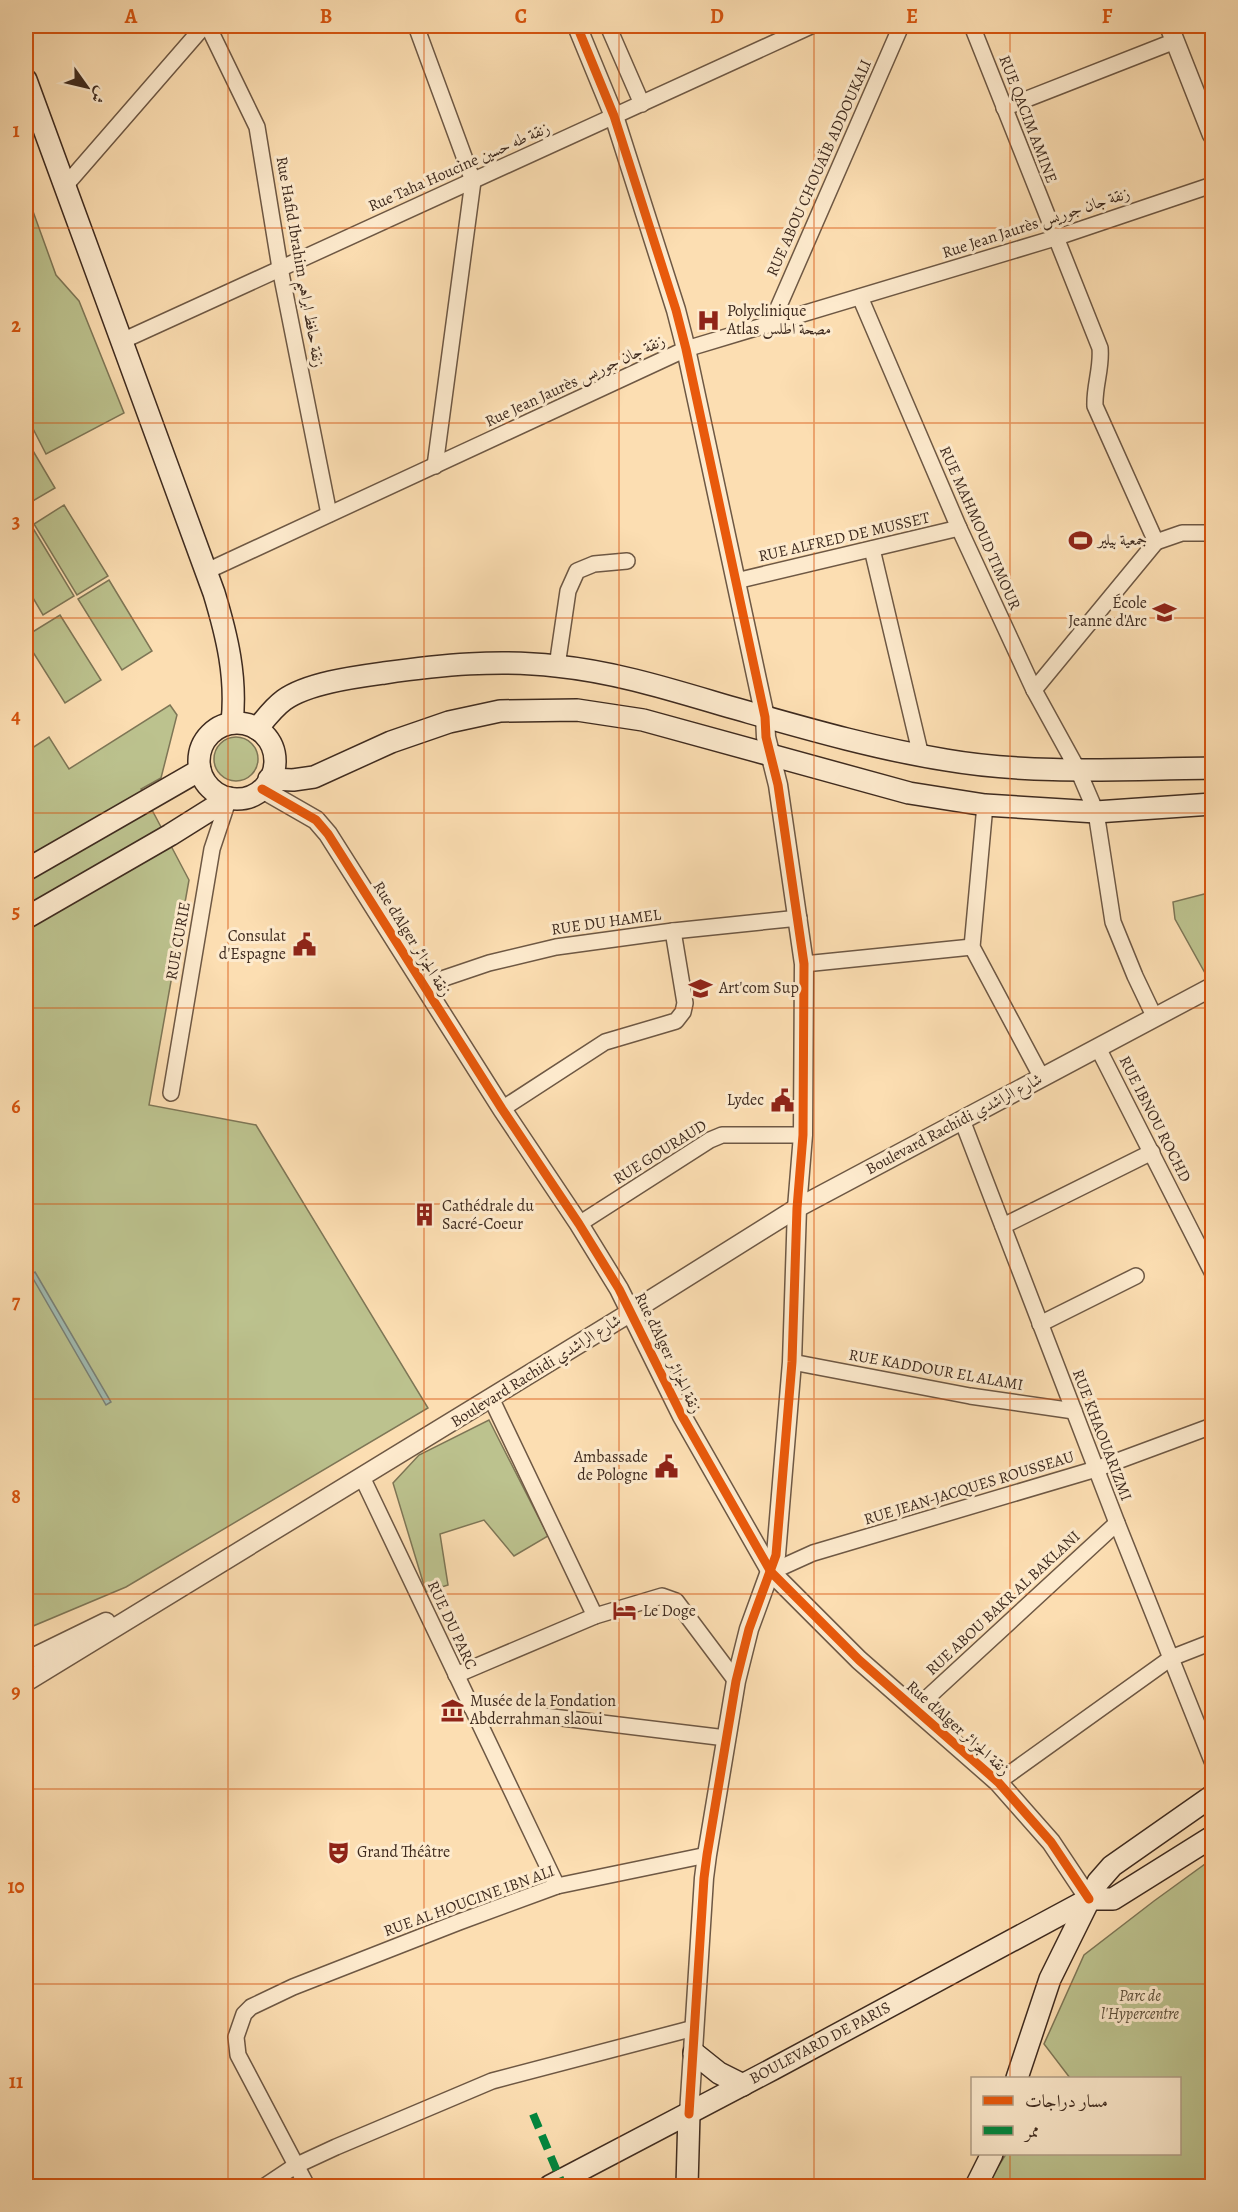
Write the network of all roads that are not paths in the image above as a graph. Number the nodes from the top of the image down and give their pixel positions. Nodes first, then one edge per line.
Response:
1 (206, 26) edge
2 (416, 26) edge
3 (578, 26) edge
4 (608, 26) edge
5 (811, 26) edge
6 (901, 26) edge
7 (972, 26) edge
8 (1172, 33) edge
9 (26, 80) edge
10 (642, 104) junction
11 (1004, 108) junction
12 (614, 116) junction
13 (1212, 135) edge
14 (473, 181) junction
15 (1212, 185) edge
16 (65, 186) junction
17 (1055, 238) junction
18 (280, 268) junction
19 (860, 297) junction
20 (771, 324) junction
21 (122, 341) junction
22 (686, 350) junction
23 (435, 466) junction
24 (329, 514) junction
25 (959, 528) junction
26 (1212, 532) edge
27 (1156, 542) junction
28 (872, 549) junction
29 (627, 561) dead end
30 (207, 571) junction
31 (736, 581) junction
32 (556, 666) junction
33 (1034, 690) junction
34 (765, 717) junction
35 (232, 723) junction
36 (257, 729) junction
37 (771, 756) junction
38 (921, 756) junction
39 (1212, 768) edge
40 (200, 770) junction
41 (1077, 770) junction
42 (265, 784) junction
43 (229, 798) junction
44 (1212, 804) edge
45 (985, 806) junction
46 (1096, 812) junction
47 (26, 870) edge
48 (26, 918) edge
49 (799, 918) junction
50 (673, 931) junction
51 (972, 947) junction
52 (804, 964) junction
53 (424, 985) junction
54 (1211, 992) edge
55 (1155, 1018) junction
56 (1098, 1048) junction
57 (1042, 1078) junction
58 (171, 1093) dead end
59 (502, 1109) junction
60 (962, 1120) junction
61 (803, 1135) junction
62 (1152, 1152) junction
63 (797, 1208) junction
64 (579, 1224) junction
65 (1003, 1226) junction
66 (1212, 1272) edge
67 (1136, 1276) dead end
68 (631, 1312) junction
69 (1040, 1324) junction
70 (792, 1362) junction
71 (491, 1398) junction
72 (1074, 1411) junction
73 (1212, 1426) edge
74 (1096, 1469) junction
75 (362, 1477) junction
76 (1117, 1523) junction
77 (771, 1572) junction
78 (179, 1589) junction
79 (595, 1616) junction
80 (1212, 1642) edge
81 (1171, 1658) junction
82 (26, 1661) edge
83 (456, 1675) junction
84 (736, 1681) junction
85 (26, 1682) edge
86 (471, 1707) junction
87 (915, 1710) junction
88 (726, 1738) junction
89 (1212, 1761) edge
90 (998, 1782) junction
91 (1212, 1796) edge
92 (1212, 1837) edge
93 (707, 1855) junction
94 (556, 1886) junction
95 (1089, 1899) junction
96 (694, 2028) junction
97 (694, 2053) junction
98 (1018, 2077) edge
99 (743, 2085) junction
100 (689, 2114) junction
101 (992, 2155) edge
102 (295, 2166) junction
103 (265, 2187) edge
104 (307, 2187) edge
105 (550, 2187) edge
106 (687, 2187) edge
107 (976, 2187) edge

1 - 16 street
1 - 18 street, Rue Hafid Ibrahim زنقة حافظ ابراهيم
2 - 14 street
3 - 12 street
4 - 10 street
5 - 10 street, Rue Taha Houcine زنقة طه حسين
6 - 20 street, RUE ABOU CHOUAÏB ADDOUKALI
7 - 11 street, RUE QACIM AMINE
8 - 11 street
8 - 13 street
9 - 16 main road
10 - 12 street, Rue Taha Houcine زنقة طه حسين
11 - 17 street, RUE QACIM AMINE
12 - 14 street, Rue Taha Houcine زنقة طه حسين
12 - 22 street
14 - 18 street, Rue Taha Houcine زنقة طه حسين
14 - 23 street
15 - 17 street, Rue Jean Jaurès زنقة جان جوريس
16 - 21 main road
17 - 19 street, Rue Jean Jaurès زنقة جان جوريس
17 - 27 street, RUE QACIM AMINE
18 - 21 street, Rue Taha Houcine زنقة طه حسين
18 - 24 street, Rue Hafid Ibrahim زنقة حافظ ابراهيم
19 - 20 street, Rue Jean Jaurès زنقة جان جوريس
19 - 25 street, RUE MAHMOUD TIMOUR
20 - 22 street, Rue Jean Jaurès زنقة جان جوريس
21 - 30 main road
22 - 23 street, Rue Jean Jaurès زنقة جان جوريس
22 - 31 street
23 - 24 street, Rue Jean Jaurès زنقة جان جوريس
24 - 30 street, Rue Jean Jaurès زنقة جان جوريس
25 - 28 street, RUE ALFRED DE MUSSET
25 - 33 street, RUE MAHMOUD TIMOUR
26 - 27 street
27 - 33 street
28 - 31 street, RUE ALFRED DE MUSSET
28 - 38 street
29 - 32 street
30 - 35 main road
31 - 34 street
32 - 34 main road
32 - 36 main road
33 - 41 street, RUE MAHMOUD TIMOUR
34 - 37 street
34 - 38 main road
35 - 36 main road
35 - 40 main road
36 - 42 main road
37 - 42 main road
37 - 45 main road
37 - 49 street
38 - 41 main road
39 - 41 main road
40 - 43 main road
40 - 47 main road
41 - 46 street, RUE MAHMOUD TIMOUR
42 - 43 main road
42 - 53 street, Rue d'Alger زنقة الجزائر
43 - 48 main road
43 - 58 street, RUE CURIE
44 - 46 main road
45 - 46 main road
45 - 51 street
46 - 55 street, RUE MAHMOUD TIMOUR
49 - 50 street, RUE DU HAMEL
49 - 52 street
50 - 53 street, RUE DU HAMEL
50 - 59 street
51 - 52 street
51 - 57 street
52 - 61 street
53 - 59 street, Rue d'Alger زنقة الجزائر
54 - 55 street, Boulevard Rachidi شارع الراشدي
55 - 56 street, Boulevard Rachidi شارع الراشدي
56 - 57 street, Boulevard Rachidi شارع الراشدي
56 - 62 street, RUE IBNOU ROCHD
57 - 60 street, Boulevard Rachidi شارع الراشدي
59 - 64 street, Rue d'Alger زنقة الجزائر
60 - 63 street, Boulevard Rachidi شارع الراشدي
60 - 65 street, RUE KHAOUARIZMI
61 - 63 street
61 - 64 street, RUE GOURAUD
62 - 65 street
62 - 66 street, RUE IBNOU ROCHD
63 - 68 street, Boulevard Rachidi شارع الراشدي
63 - 70 street
64 - 68 street, Rue d'Alger زنقة الجزائر
65 - 69 street, RUE KHAOUARIZMI
67 - 69 street
68 - 71 street, Boulevard Rachidi شارع الراشدي
68 - 77 street, Rue d'Alger زنقة الجزائر
69 - 72 street, RUE KHAOUARIZMI
70 - 72 street, RUE KADDOUR EL ALAMI
70 - 77 street
71 - 75 street, Boulevard Rachidi شارع الراشدي
71 - 79 street
72 - 74 street, RUE KHAOUARIZMI
73 - 74 street, RUE JEAN-JACQUES ROUSSEAU
74 - 76 street, RUE KHAOUARIZMI
74 - 77 street, RUE JEAN-JACQUES ROUSSEAU
75 - 78 street, Boulevard Rachidi شارع الراشدي
75 - 83 street, RUE DU PARC
76 - 81 street, RUE KHAOUARIZMI
76 - 87 street, RUE ABOU BAKR AL BAKLANI
77 - 84 street
77 - 87 street, Rue d'Alger زنقة الجزائر
78 - 82 street, Boulevard Rachidi شارع الراشدي
78 - 85 street, Boulevard Rachidi شارع الراشدي
79 - 83 street
79 - 84 street
80 - 81 street
81 - 89 street, RUE KHAOUARIZMI
81 - 90 street
83 - 86 street, RUE DU PARC
84 - 88 street
86 - 88 street
86 - 94 street, RUE DU PARC
87 - 90 street, Rue d'Alger زنقة الجزائر
88 - 93 street
90 - 95 street, Rue d'Alger زنقة الجزائر
91 - 95 main road, BOULEVARD DE PARIS
92 - 95 main road, BOULEVARD DE PARIS
93 - 94 street, RUE AL HOUCINE IBN ALI
93 - 96 street
94 - 102 street, RUE AL HOUCINE IBN ALI
95 - 98 main road
95 - 99 main road, BOULEVARD DE PARIS
96 - 97 street
96 - 102 street
97 - 99 main road
97 - 100 street
99 - 100 main road, BOULEVARD DE PARIS
100 - 105 main road, BOULEVARD DE PARIS
100 - 106 main road
101 - 107 main road
102 - 103 street
102 - 104 street

